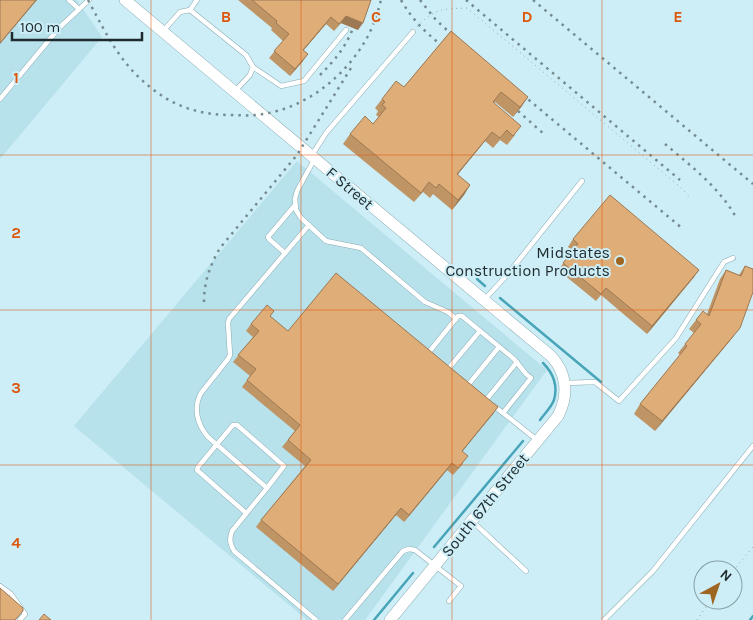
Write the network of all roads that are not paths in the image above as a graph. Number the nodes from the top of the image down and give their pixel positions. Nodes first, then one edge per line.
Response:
1 (69, 0) edge
2 (89, 0) edge
3 (125, 0) edge
4 (197, 0) edge
5 (79, 9) junction
6 (190, 10) junction
7 (346, 30) dead end
8 (163, 32) junction
9 (413, 32) road end
10 (252, 67) junction
11 (235, 92) junction
12 (0, 99) edge
13 (313, 158) junction
14 (582, 181) dead end
15 (295, 204) junction
16 (308, 225) junction
17 (285, 253) junction
18 (733, 258) dead end
19 (484, 300) junction
20 (456, 319) junction
21 (480, 331) junction
22 (499, 347) junction
23 (432, 356) edge
24 (517, 362) junction
25 (443, 365) edge
26 (448, 369) junction
27 (455, 374) edge
28 (461, 380) edge
29 (566, 383) junction
30 (468, 385) junction
31 (474, 390) edge
32 (480, 395) edge
33 (486, 400) junction
34 (502, 413) junction
35 (538, 441) junction
36 (216, 445) junction
37 (753, 446) edge
38 (267, 488) junction
39 (246, 513) junction
40 (472, 521) junction
41 (436, 566) junction
42 (526, 571) dead end
43 (0, 586) edge
44 (449, 602) dead end
45 (20, 620) edge
46 (316, 620) edge
47 (345, 620) edge
48 (390, 620) edge
49 (604, 620) edge

1 - 5 lane
2 - 5 lane
3 - 8 street, F Street
4 - 6 lane
5 - 12 lane
6 - 8 lane
6 - 10 lane
7 - 10 lane
8 - 11 street, F Street
9 - 13 lane
10 - 11 lane
11 - 13 street, F Street
13 - 15 lane
13 - 19 street, F Street
14 - 19 lane
15 - 16 lane
15 - 17 lane
16 - 17 lane
16 - 20 lane
17 - 36 lane
18 - 29 lane
19 - 29 street, F Street
20 - 21 lane
20 - 23 lane
21 - 22 lane
21 - 26 lane
22 - 24 lane
22 - 30 lane
24 - 33 lane
24 - 34 lane
25 - 26 lane
26 - 27 lane
28 - 30 lane
29 - 35 street, South 67th Street
30 - 31 lane
32 - 33 lane
33 - 34 lane
34 - 35 lane
35 - 40 street, South 67th Street
36 - 38 lane
36 - 38 lane
36 - 39 lane
37 - 49 lane
38 - 39 lane
39 - 46 lane
40 - 41 street, South 67th Street
40 - 42 lane
41 - 44 lane
41 - 47 lane
41 - 48 street, South 67th Street
43 - 45 lane

